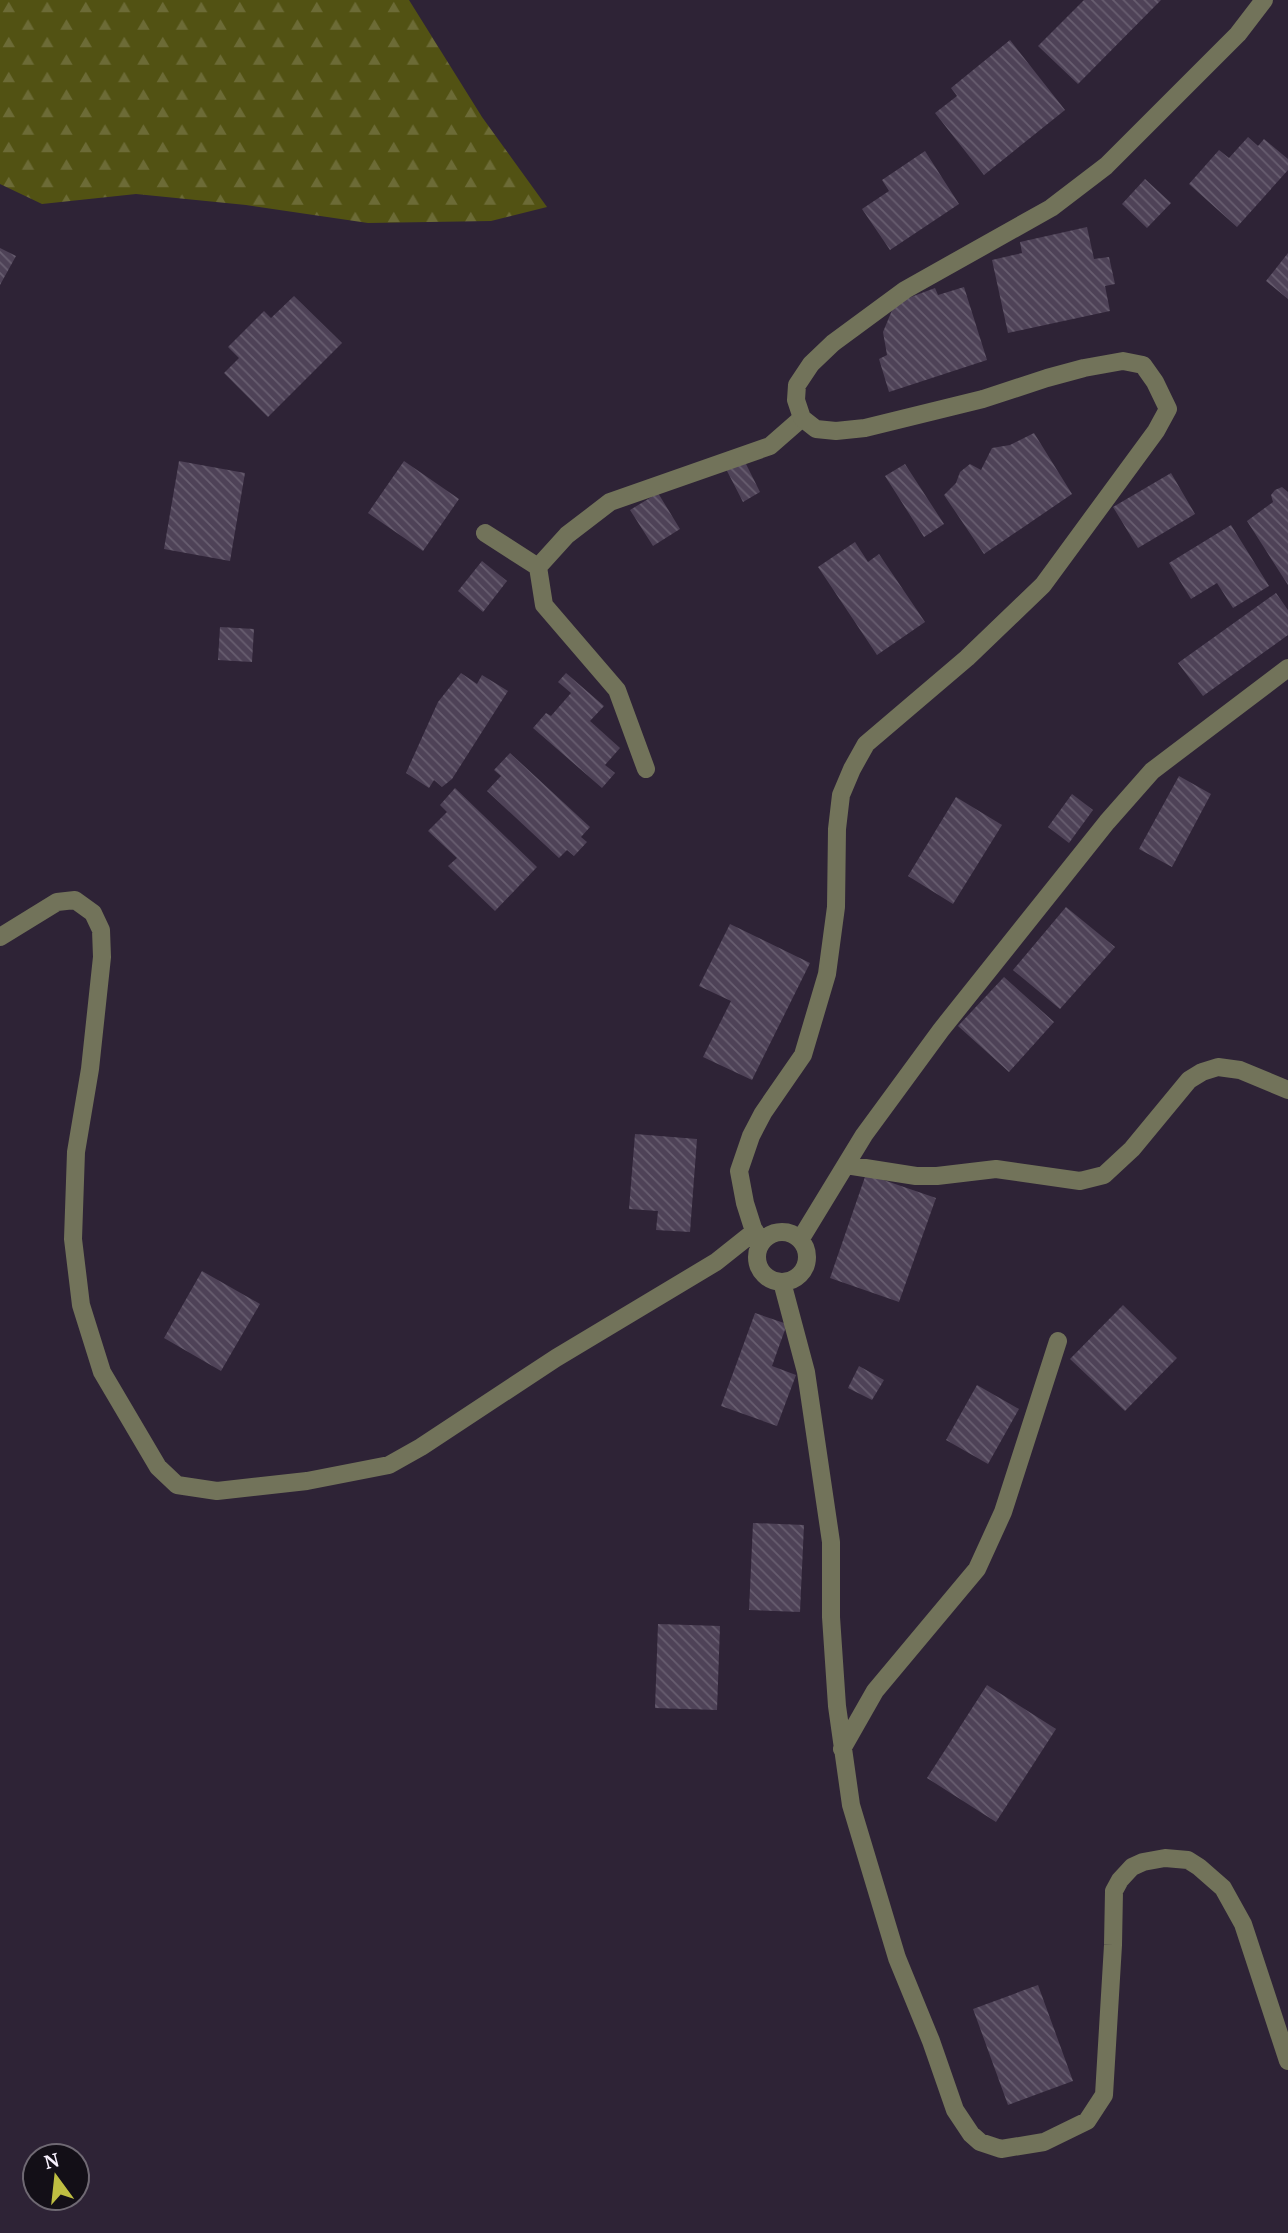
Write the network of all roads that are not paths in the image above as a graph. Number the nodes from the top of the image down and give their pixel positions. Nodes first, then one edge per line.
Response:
1 (1264, 0) edge
2 (802, 418) junction
3 (485, 533) dead end
4 (538, 567) junction
5 (1288, 668) edge
6 (646, 769) dead end
7 (0, 937) edge
8 (1288, 1090) edge
9 (846, 1165) junction
10 (757, 1239) junction
11 (800, 1240) junction
12 (782, 1282) junction
13 (1058, 1341) dead end
14 (842, 1749) junction
15 (1288, 2061) edge

1 - 2 street
2 - 4 street
2 - 10 street
3 - 4 street
4 - 6 street
5 - 9 street
7 - 10 street
8 - 9 street
9 - 11 street
10 - 11 street
10 - 12 street
11 - 12 street
12 - 14 street
13 - 14 street
14 - 15 street

